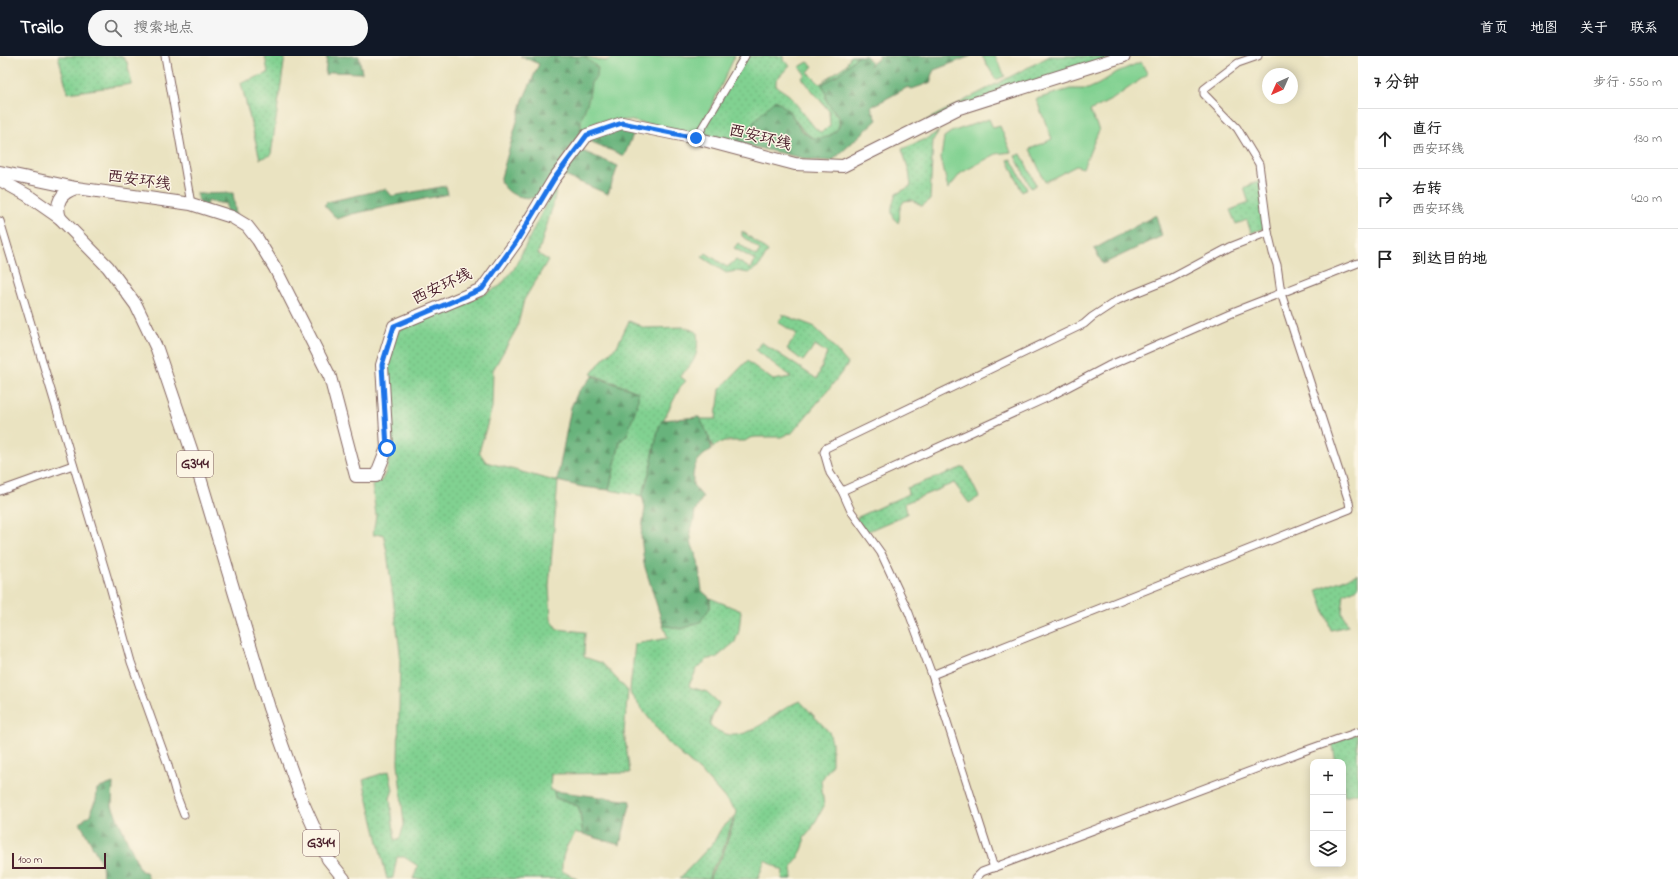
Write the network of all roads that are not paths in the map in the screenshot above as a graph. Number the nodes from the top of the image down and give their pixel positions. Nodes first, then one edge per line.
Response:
1 (165, 56) edge
2 (745, 56) edge
3 (1124, 56) edge
4 (1258, 56) edge
5 (696, 138) junction
6 (0, 172) edge
7 (0, 180) edge
8 (76, 188) junction
9 (191, 204) junction
10 (60, 218) junction
11 (0, 221) edge
12 (1268, 232) junction
13 (1358, 263) edge
14 (1281, 293) junction
15 (73, 465) junction
16 (0, 491) edge
17 (842, 491) junction
18 (932, 675) junction
19 (1358, 732) edge
20 (184, 815) dead end
21 (994, 868) junction
22 (344, 879) edge
23 (975, 879) edge

1 - 9 street
2 - 5 street
3 - 5 main road, 西安环线
4 - 12 street
5 - 9 main road, 西安环线
6 - 8 main road, 西安环线
7 - 10 main road, G344
8 - 9 main road, 西安环线
8 - 10 main road
10 - 22 main road, G344
11 - 15 street
12 - 14 street
12 - 17 street
13 - 14 street
14 - 17 street
14 - 18 street
15 - 16 street
15 - 20 street
17 - 18 street
18 - 21 street
19 - 21 street
21 - 23 street

